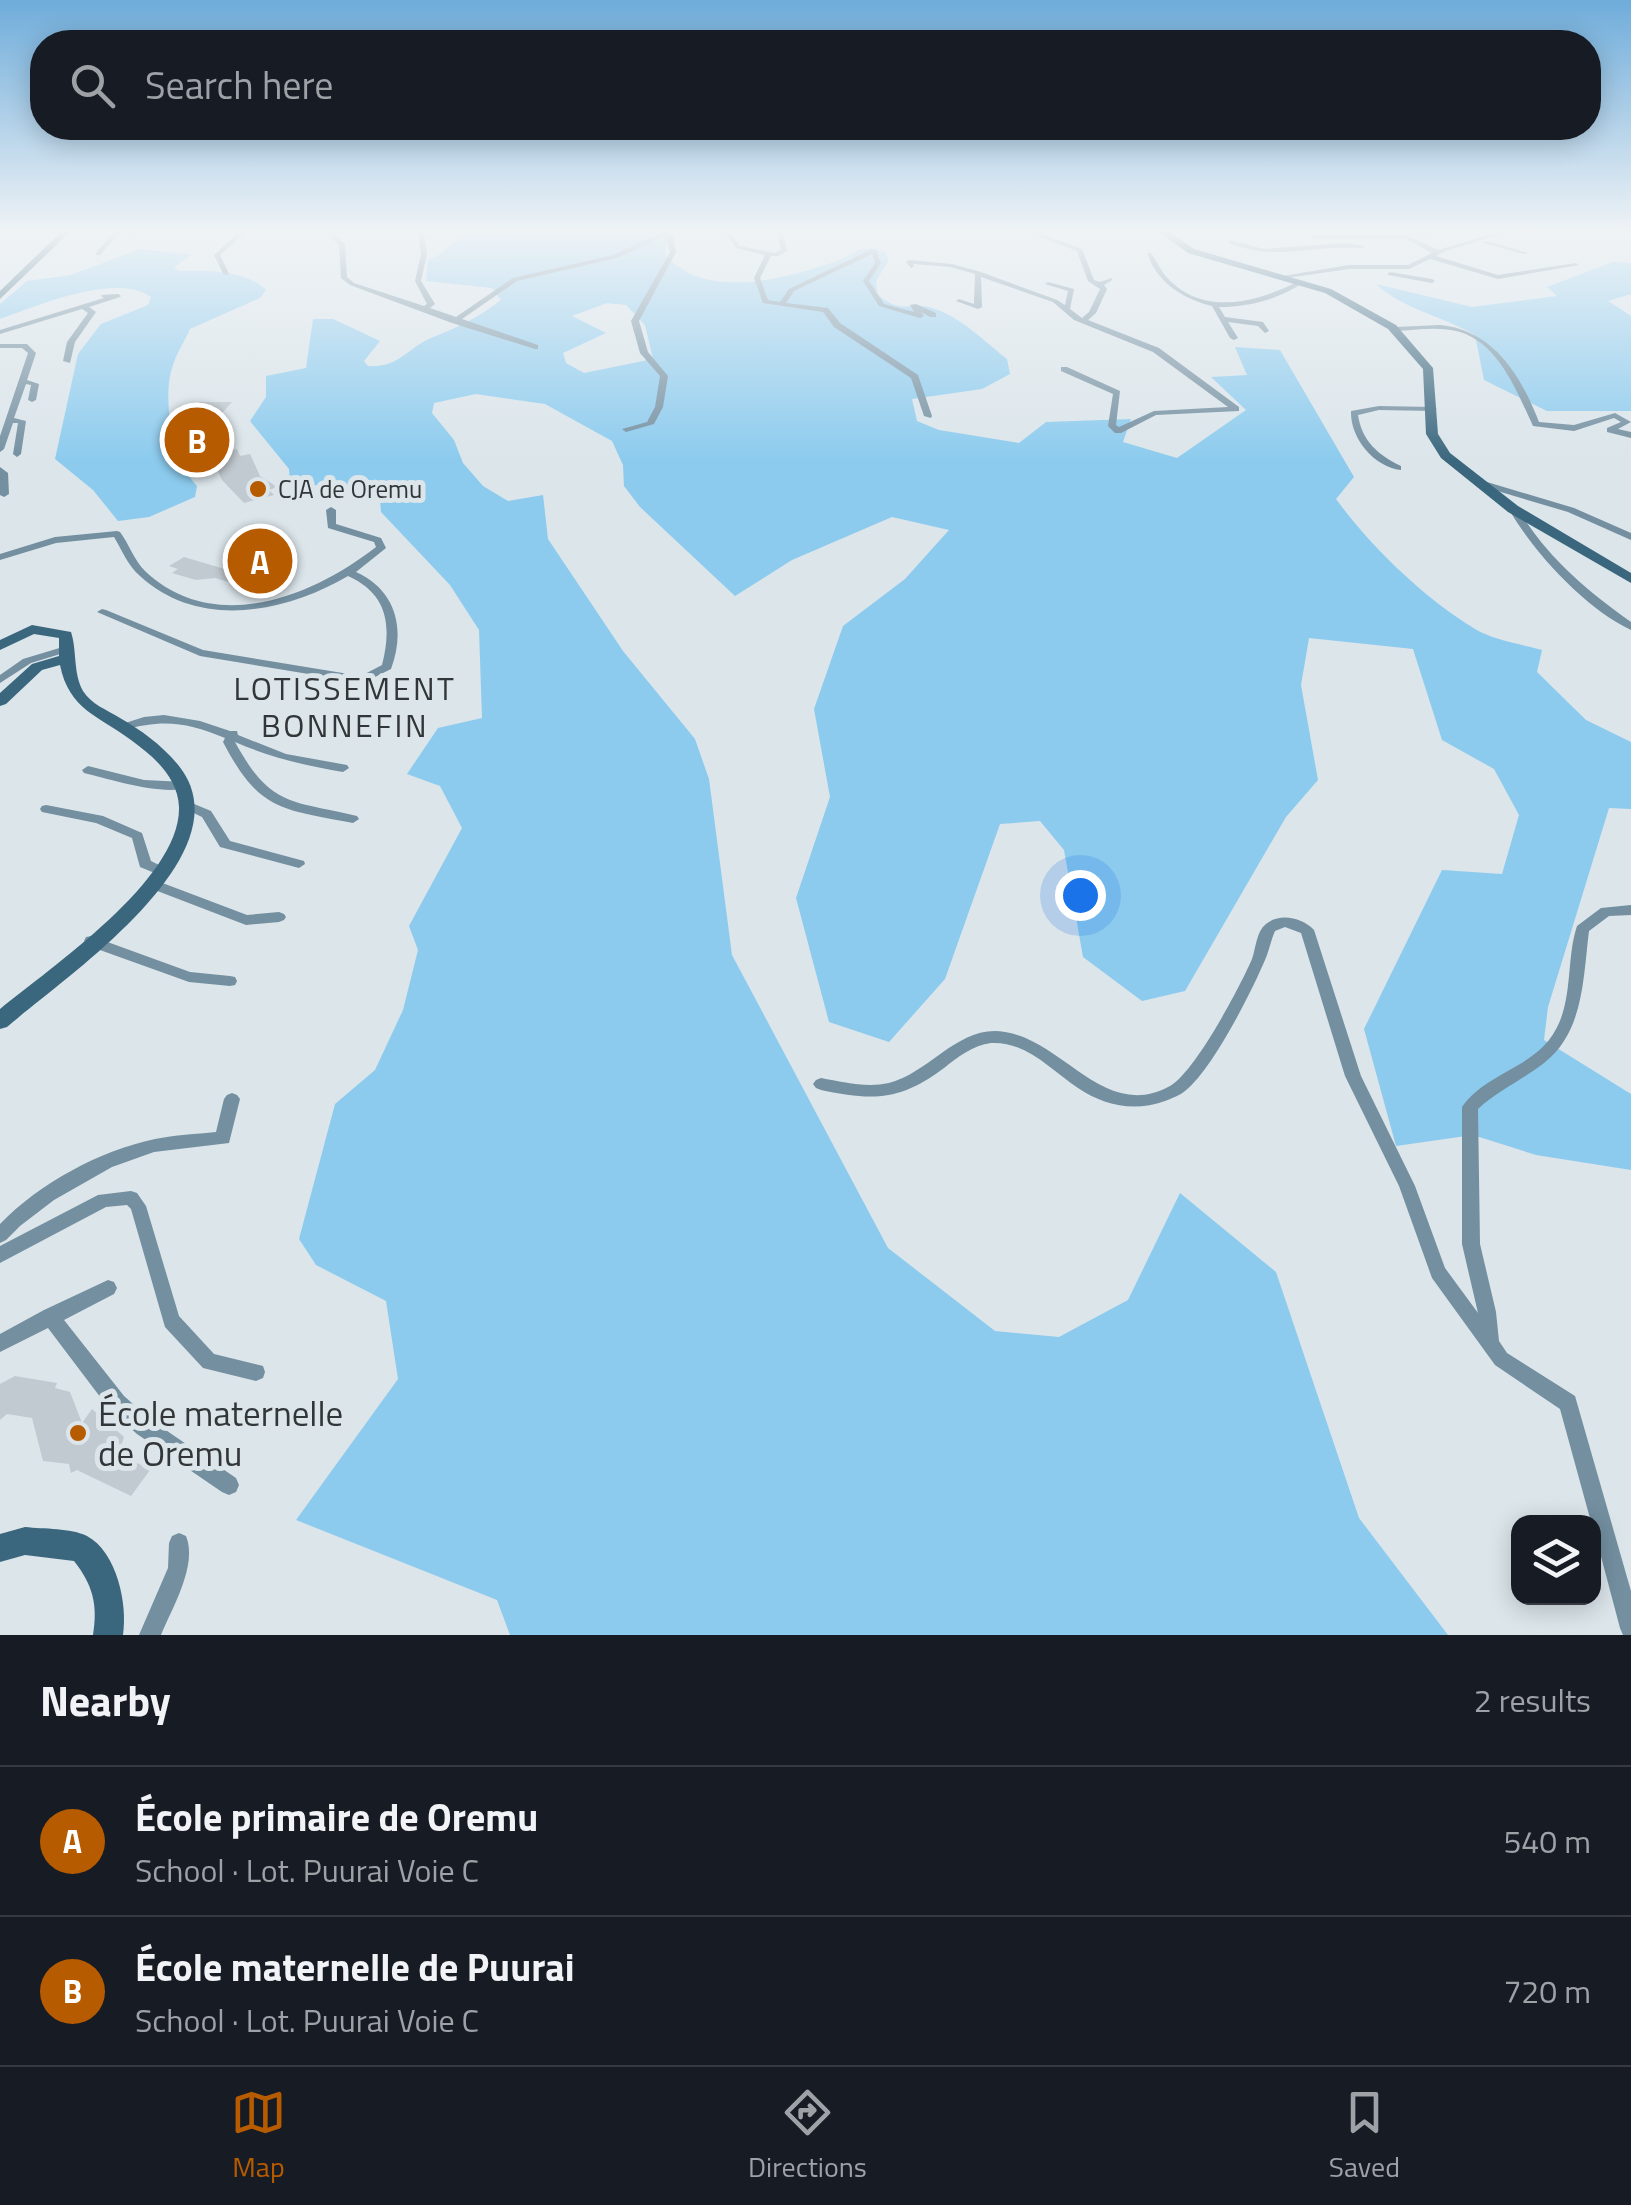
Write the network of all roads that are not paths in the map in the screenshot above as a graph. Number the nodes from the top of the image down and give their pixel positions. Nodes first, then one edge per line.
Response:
1 (84, 308) edge
2 (85, 308) edge
3 (474, 308) edge
4 (642, 308) edge
5 (812, 308) edge
6 (893, 308) edge
7 (916, 308) edge
8 (920, 308) edge
9 (1094, 308) edge
10 (1217, 308) edge
11 (1362, 308) edge
12 (425, 309) edge
13 (1067, 309) edge
14 (933, 316) dead end
15 (1223, 319) junction
16 (1084, 320) junction
17 (455, 321) junction
18 (1262, 327) dead end
19 (1395, 330) junction
20 (0, 332) edge
21 (1234, 338) dead end
22 (0, 346) edge
23 (534, 347) dead end
24 (66, 362) dead end
25 (1064, 369) dead end
26 (22, 381) junction
27 (32, 400) dead end
28 (1432, 409) junction
29 (928, 416) dead end
30 (10, 420) junction
31 (626, 429) dead end
32 (1631, 435) edge
33 (0, 449) edge
34 (16, 454) dead end
35 (1398, 468) dead end
36 (0, 470) edge
37 (1477, 482) junction
38 (4, 494) dead end
39 (331, 510) dead end
40 (1515, 510) junction
41 (1631, 537) edge
42 (0, 557) edge
43 (350, 573) junction
44 (1631, 580) edge
45 (102, 612) dead end
46 (1631, 627) edge
47 (0, 646) edge
48 (66, 654) junction
49 (0, 680) edge
50 (0, 701) edge
51 (123, 727) junction
52 (233, 734) junction
53 (343, 768) dead end
54 (88, 770) dead end
55 (186, 795) junction
56 (46, 809) dead end
57 (353, 819) dead end
58 (299, 864) dead end
59 (157, 878) junction
60 (1631, 910) edge
61 (279, 918) dead end
62 (90, 942) junction
63 (230, 980) dead end
64 (0, 1021) edge
65 (820, 1084) dead end
66 (232, 1099) dead end
67 (0, 1236) edge
68 (0, 1255) edge
69 (108, 1288) dead end
70 (50, 1316) junction
71 (0, 1342) edge
72 (1490, 1346) junction
73 (256, 1372) dead end
74 (229, 1485) dead end
75 (180, 1543) dead end
76 (0, 1548) edge
77 (1631, 1628) edge
78 (108, 1635) edge
79 (150, 1635) edge

1 - 20 street
2 - 24 street
3 - 17 street
4 - 31 street
5 - 29 street
6 - 7 street
8 - 14 street
9 - 16 street
10 - 15 street
11 - 19 main road
12 - 17 street
13 - 16 street
15 - 18 street
15 - 21 street
16 - 25 street
17 - 23 street
19 - 28 main road
19 - 32 street
22 - 26 street
26 - 27 street
26 - 30 street
28 - 35 street
28 - 37 main road
30 - 33 street
30 - 34 street
36 - 38 street
37 - 40 main road
37 - 41 street
39 - 43 street
40 - 44 main road
40 - 46 street
42 - 43 street
43 - 45 street
47 - 48 main road
48 - 49 street
48 - 50 main road
48 - 51 main road
51 - 52 street
51 - 55 main road
52 - 53 street
52 - 57 street
54 - 55 street
55 - 58 street
55 - 59 main road
56 - 59 street
59 - 61 street
59 - 62 main road
60 - 72 street
62 - 63 street
62 - 64 main road
65 - 72 street
66 - 67 street
68 - 73 street
69 - 70 street
70 - 71 street
70 - 74 street
72 - 77 street
75 - 79 street
76 - 78 main road

